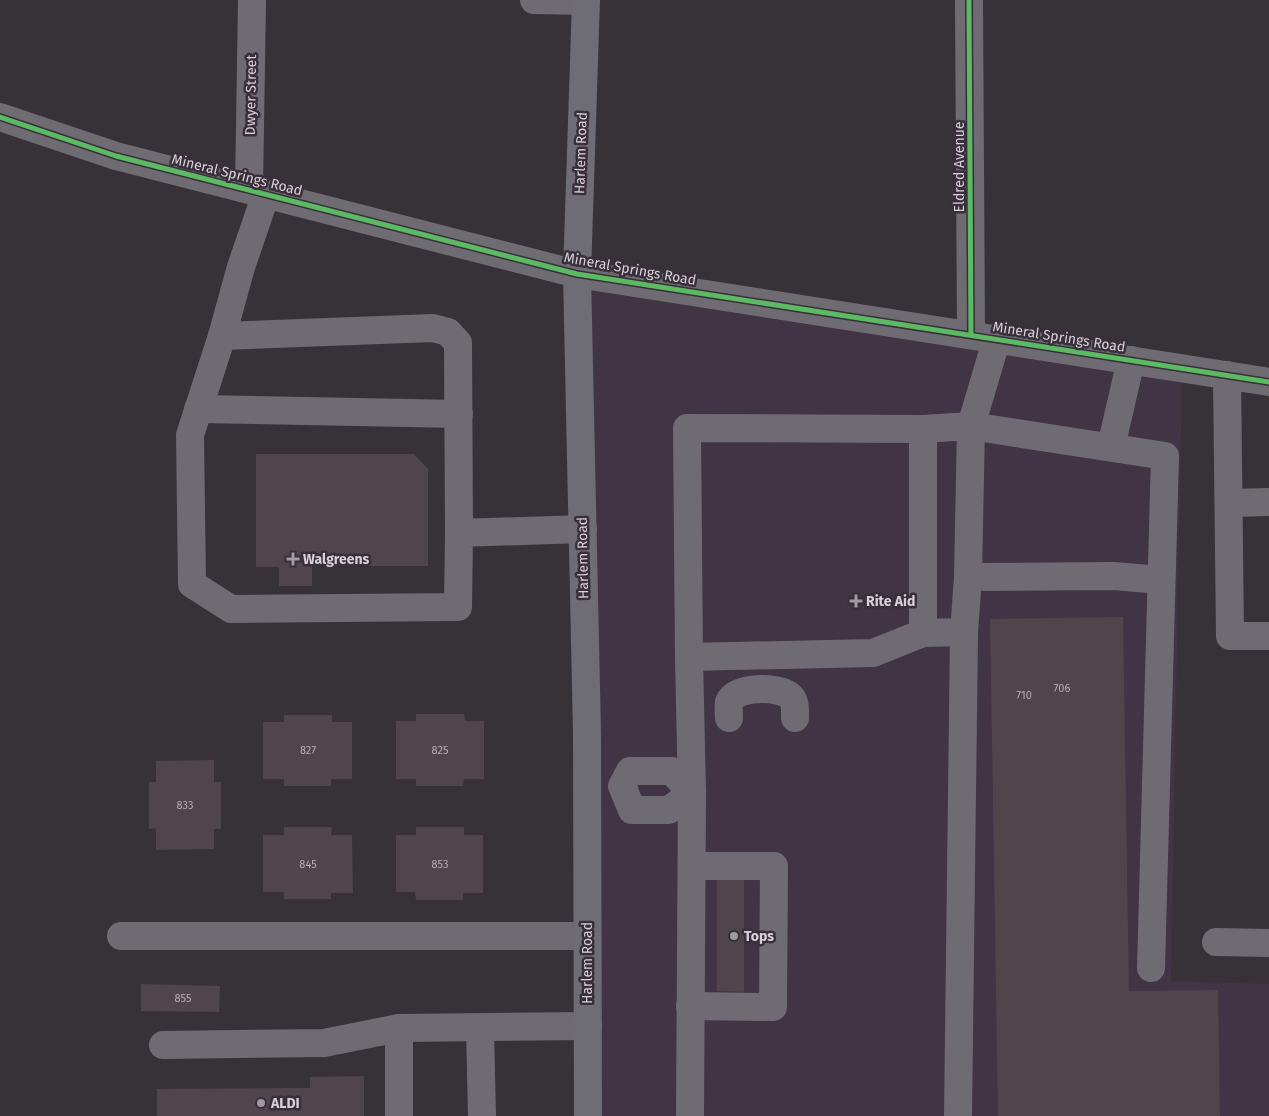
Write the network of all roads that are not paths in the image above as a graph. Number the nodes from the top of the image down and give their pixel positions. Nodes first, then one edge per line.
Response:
1 (252, 0) edge
2 (534, 0) edge
3 (586, 0) edge
4 (970, 0) edge
5 (0, 117) edge
6 (257, 192) junction
7 (577, 274) junction
8 (222, 336) junction
9 (984, 336) junction
10 (1131, 360) junction
11 (1227, 375) junction
12 (1269, 382) edge
13 (198, 409) junction
14 (459, 414) junction
15 (970, 426) junction
16 (923, 429) junction
17 (1111, 447) junction
18 (1269, 502) edge
19 (1229, 503) junction
20 (583, 529) junction
21 (459, 533) junction
22 (968, 577) junction
23 (1161, 580) junction
24 (964, 632) junction
25 (923, 633) junction
26 (1269, 636) edge
27 (689, 656) junction
28 (729, 718) dead end
29 (794, 718) dead end
30 (622, 786) junction
31 (587, 787) junction
32 (692, 793) junction
33 (692, 866) junction
34 (121, 936) dead end
35 (587, 936) junction
36 (1216, 942) dead end
37 (1269, 943) edge
38 (1151, 968) dead end
39 (690, 1006) junction
40 (588, 1026) junction
41 (399, 1028) junction
42 (480, 1028) junction
43 (163, 1045) dead end
44 (399, 1116) edge
45 (482, 1116) edge
46 (588, 1116) edge
47 (690, 1116) edge
48 (958, 1116) edge

1 - 6 street, Dwyer Street
2 - 3 street
3 - 7 main road, Harlem Road
4 - 9 street, Eldred Avenue
5 - 6 street, Mineral Springs Road
6 - 7 street, Mineral Springs Road
6 - 8 street, Dwyer Street
7 - 9 street, Mineral Springs Road
7 - 20 main road, Harlem Road
8 - 13 street, Dwyer Street
8 - 14 street
9 - 10 street, Mineral Springs Road
9 - 15 street, Eldred Avenue
10 - 11 street, Mineral Springs Road
10 - 17 street
11 - 12 street, Mineral Springs Road
11 - 19 street
13 - 14 street
13 - 21 street, Dwyer Street
14 - 21 street
15 - 16 street
15 - 17 street
15 - 22 street, Eldred Avenue
16 - 25 street
16 - 27 street
17 - 23 street
18 - 19 street
19 - 26 street
20 - 21 street
20 - 31 main road, Harlem Road
22 - 23 street
22 - 24 street, Eldred Avenue
23 - 38 street
24 - 25 street
24 - 48 street, Eldred Avenue
25 - 27 street
27 - 32 street
28 - 29 street
30 - 31 street
30 - 32 street
30 - 32 street
31 - 35 main road, Harlem Road
32 - 33 street
33 - 39 street
33 - 39 street
34 - 35 street
35 - 40 main road, Harlem Road
36 - 37 street
39 - 47 street
40 - 42 street
40 - 46 main road, Harlem Road
41 - 42 street
41 - 43 street
41 - 44 street
42 - 45 street

